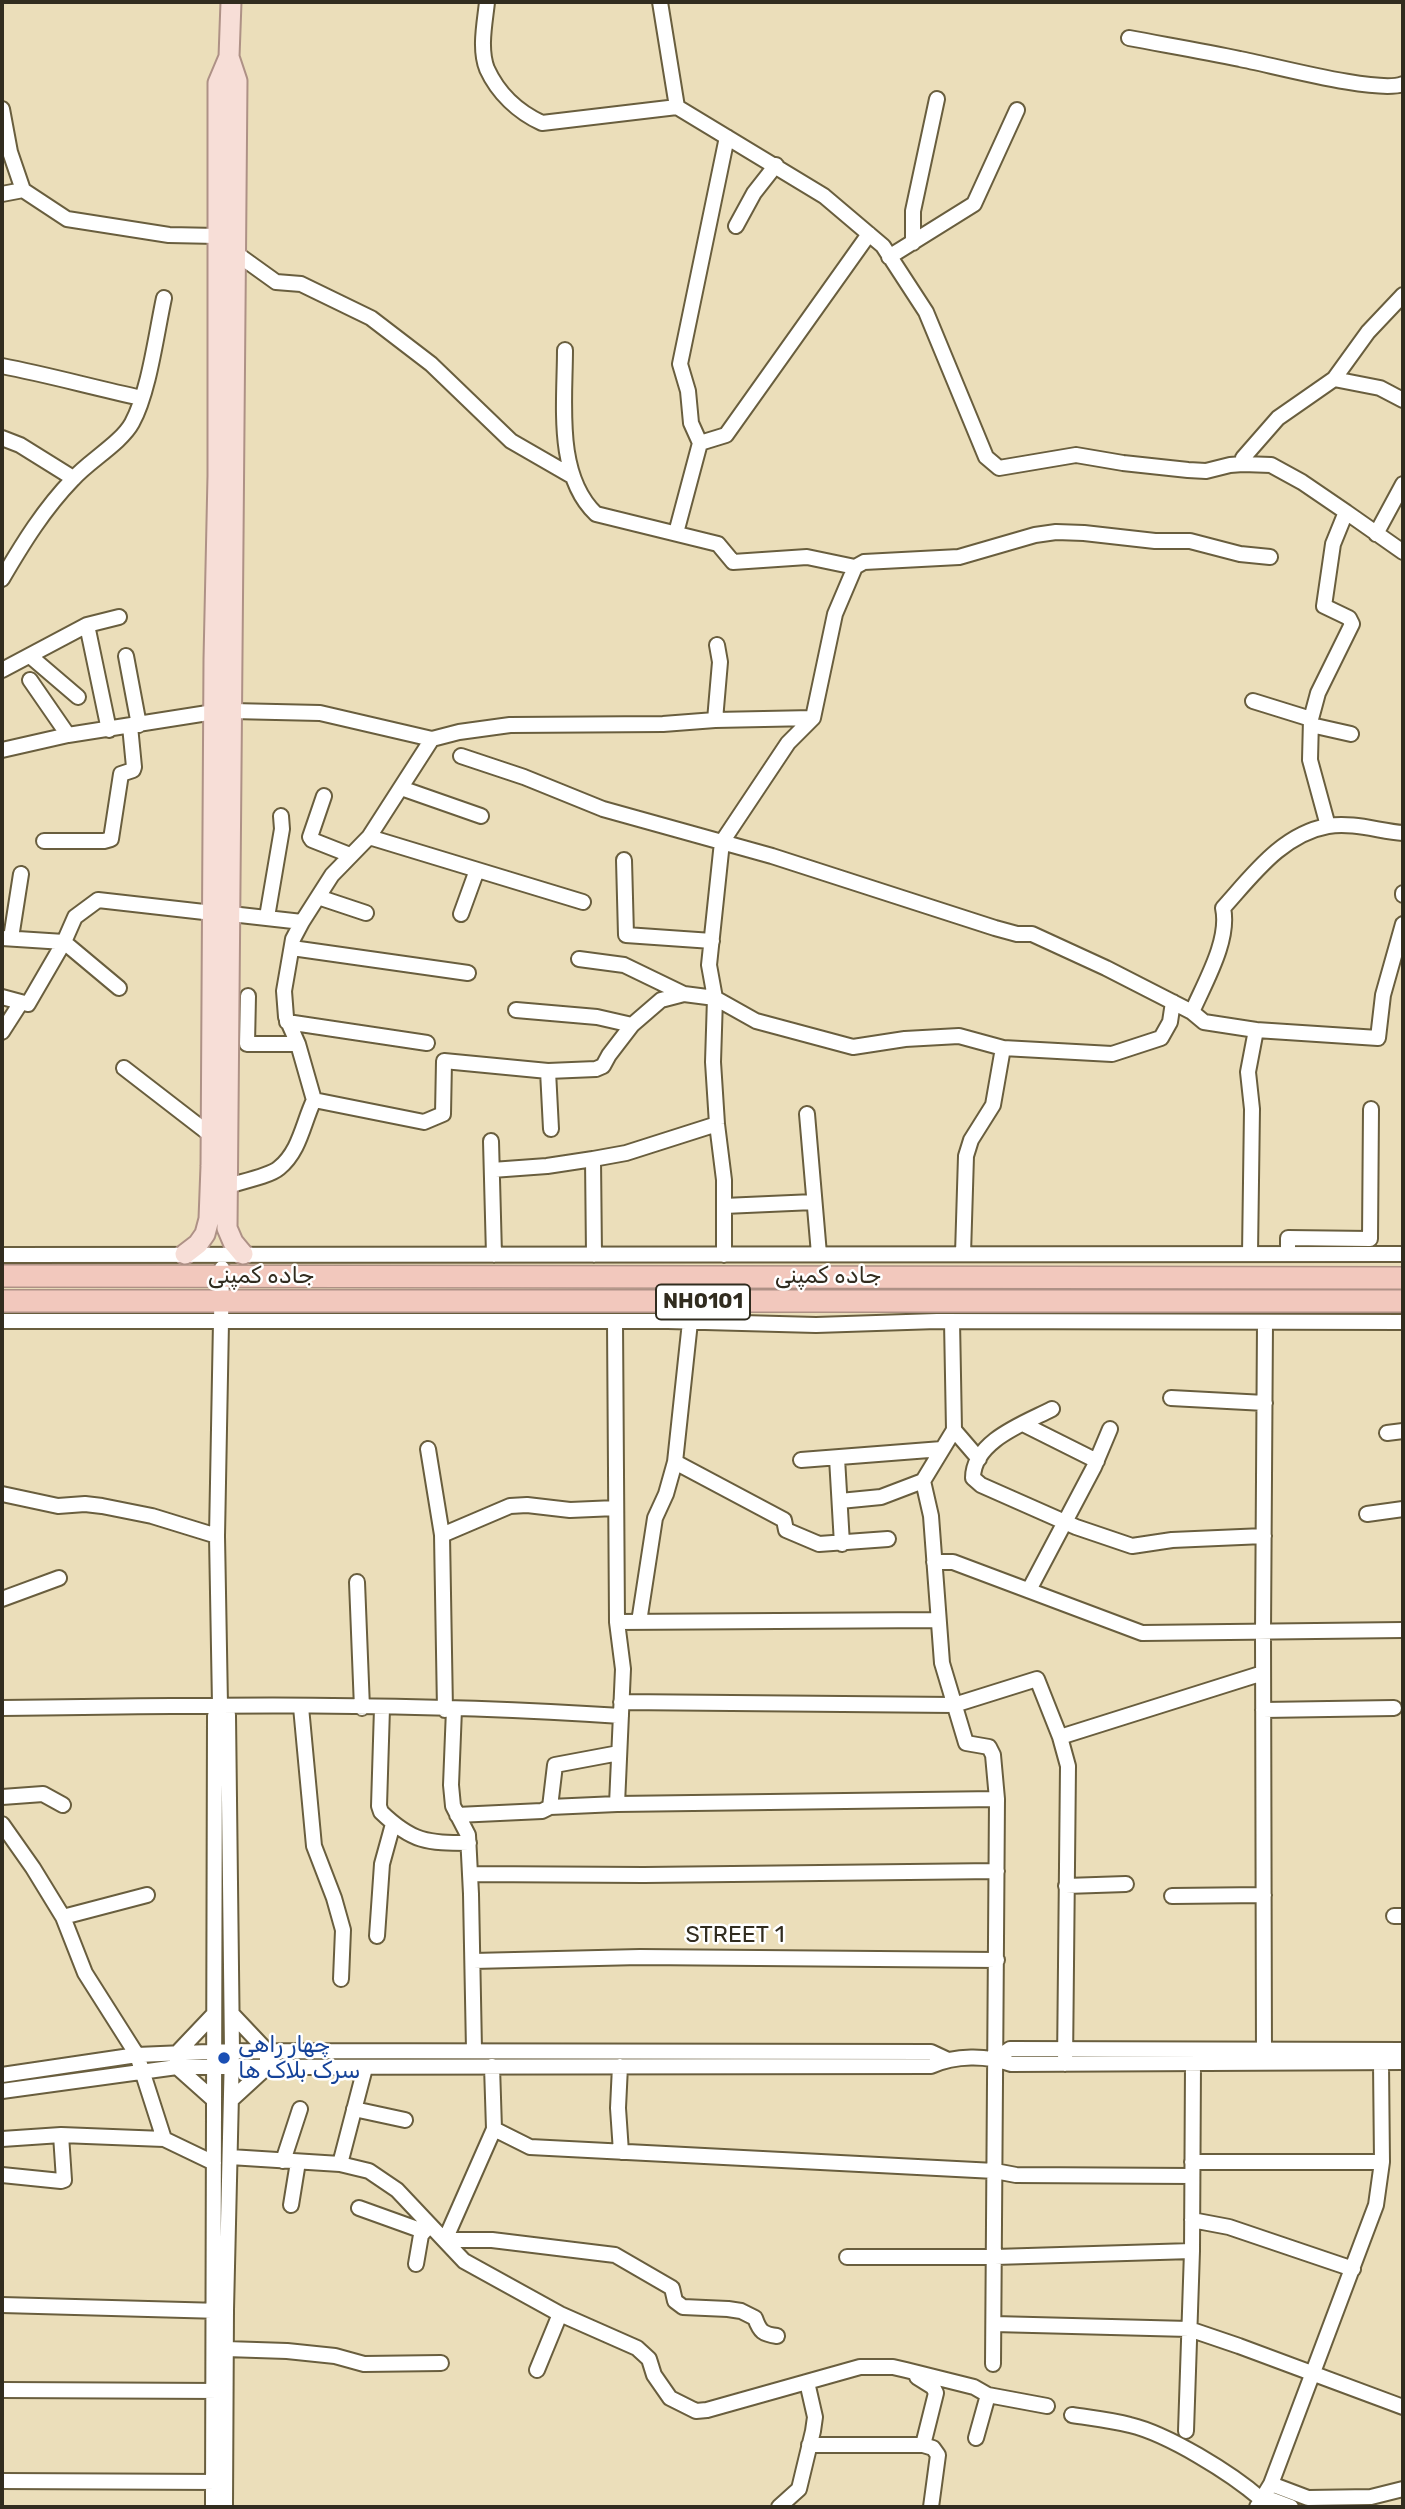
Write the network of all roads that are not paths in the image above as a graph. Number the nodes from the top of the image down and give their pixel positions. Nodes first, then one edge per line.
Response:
1 (231, 2) edge
2 (487, 2) edge
3 (660, 2) edge
4 (1129, 38) dead end
5 (229, 57) junction
6 (1403, 84) edge
7 (937, 99) dead end
8 (677, 107) junction
9 (2, 108) edge
10 (1017, 110) dead end
11 (727, 137) junction
12 (776, 165) junction
13 (23, 190) junction
14 (2, 194) edge
15 (736, 226) dead end
16 (869, 234) junction
17 (217, 236) junction
18 (912, 243) junction
19 (237, 254) junction
20 (889, 257) junction
21 (1403, 295) edge
22 (164, 298) dead end
23 (565, 350) dead end
24 (2, 366) edge
25 (1334, 379) junction
26 (142, 398) junction
27 (1403, 400) edge
28 (2, 438) edge
29 (700, 443) junction
30 (1243, 464) junction
31 (570, 475) junction
32 (73, 478) junction
33 (1403, 484) edge
34 (1346, 512) junction
35 (676, 533) junction
36 (1376, 534) junction
37 (1403, 552) edge
38 (1269, 557) dead end
39 (855, 567) junction
40 (2, 579) edge
41 (119, 617) dead end
42 (87, 625) junction
43 (717, 645) dead end
44 (30, 656) junction
45 (126, 656) dead end
46 (223, 659) junction
47 (2, 670) edge
48 (30, 680) dead end
49 (78, 697) dead end
50 (1253, 701) dead end
51 (223, 711) junction
52 (813, 718) junction
53 (715, 720) junction
54 (1311, 722) junction
55 (134, 726) junction
56 (109, 730) junction
57 (1351, 734) dead end
58 (68, 735) junction
59 (432, 738) junction
60 (2, 750) edge
61 (461, 756) dead end
62 (401, 788) junction
63 (324, 796) dead end
64 (281, 816) dead end
65 (481, 816) dead end
66 (1328, 826) junction
67 (1403, 833) edge
68 (369, 837) junction
69 (44, 841) dead end
70 (722, 842) junction
71 (350, 855) junction
72 (624, 860) dead end
73 (477, 870) junction
74 (21, 874) dead end
75 (318, 897) junction
76 (583, 902) dead end
77 (366, 913) dead end
78 (222, 914) junction
79 (461, 914) dead end
80 (267, 917) junction
81 (302, 922) junction
82 (1403, 925) edge
83 (7, 938) edge
84 (712, 941) junction
85 (64, 942) junction
86 (292, 948) junction
87 (579, 959) dead end
88 (468, 973) dead end
89 (119, 988) dead end
90 (684, 994) junction
91 (248, 996) dead end
92 (2, 997) edge
93 (715, 998) junction
94 (1173, 1002) junction
95 (20, 1004) junction
96 (516, 1010) dead end
97 (1192, 1012) junction
98 (287, 1022) junction
99 (632, 1025) junction
100 (1256, 1030) junction
101 (2, 1032) edge
102 (427, 1043) dead end
103 (298, 1044) junction
104 (1003, 1048) junction
105 (124, 1068) dead end
106 (548, 1071) junction
107 (314, 1100) junction
108 (1371, 1109) dead end
109 (807, 1114) dead end
110 (717, 1124) junction
111 (551, 1129) dead end
112 (212, 1136) junction
113 (491, 1141) dead end
114 (593, 1159) junction
115 (492, 1170) junction
116 (228, 1186) junction
117 (814, 1202) junction
118 (724, 1206) junction
119 (186, 1254) junction
120 (243, 1254) junction
121 (819, 1254) junction
122 (962, 1254) junction
123 (1250, 1254) junction
124 (1288, 1254) junction
125 (1403, 1254) edge
126 (2, 1255) edge
127 (222, 1255) junction
128 (495, 1255) junction
129 (594, 1255) junction
130 (724, 1255) junction
131 (2, 1276) edge
132 (222, 1277) junction
133 (1403, 1278) edge
134 (2, 1301) edge
135 (1403, 1301) edge
136 (221, 1312) junction
137 (2, 1321) edge
138 (690, 1321) junction
139 (952, 1321) junction
140 (615, 1322) junction
141 (1403, 1322) edge
142 (1265, 1323) junction
143 (1171, 1398) dead end
144 (1265, 1403) junction
145 (1052, 1409) dead end
146 (1023, 1424) junction
147 (1110, 1429) dead end
148 (954, 1430) junction
149 (1403, 1431) edge
150 (1387, 1433) dead end
151 (428, 1449) dead end
152 (942, 1449) junction
153 (838, 1458) junction
154 (979, 1459) junction
155 (801, 1460) dead end
156 (1097, 1461) junction
157 (675, 1462) junction
158 (923, 1481) junction
159 (2, 1494) edge
160 (840, 1501) junction
161 (617, 1508) junction
162 (1403, 1509) edge
163 (1367, 1514) dead end
164 (1065, 1522) junction
165 (442, 1535) junction
166 (217, 1536) junction
167 (1264, 1536) junction
168 (888, 1539) dead end
169 (842, 1544) junction
170 (934, 1562) junction
171 (59, 1578) dead end
172 (357, 1582) dead end
173 (1029, 1590) junction
174 (2, 1599) edge
175 (938, 1620) junction
176 (617, 1622) junction
177 (639, 1622) junction
178 (1403, 1630) edge
179 (1263, 1632) junction
180 (1263, 1673) junction
181 (220, 1705) junction
182 (954, 1705) junction
183 (301, 1707) junction
184 (2, 1708) edge
185 (362, 1708) junction
186 (382, 1708) junction
187 (1394, 1708) dead end
188 (449, 1709) junction
189 (621, 1709) junction
190 (1263, 1710) junction
191 (1060, 1737) junction
192 (619, 1753) junction
193 (2, 1797) edge
194 (997, 1799) junction
195 (617, 1804) junction
196 (63, 1805) dead end
197 (550, 1807) junction
198 (457, 1815) junction
199 (2, 1824) edge
200 (393, 1824) junction
201 (468, 1843) junction
202 (997, 1871) junction
203 (470, 1874) junction
204 (1126, 1884) dead end
205 (1066, 1886) junction
206 (147, 1895) dead end
207 (1264, 1895) junction
208 (1172, 1896) dead end
209 (62, 1917) junction
210 (377, 1936) dead end
211 (997, 1960) junction
212 (473, 1961) junction
213 (341, 1979) dead end
214 (214, 2014) junction
215 (232, 2014) junction
216 (1065, 2048) junction
217 (267, 2050) junction
218 (474, 2050) junction
219 (1403, 2050) edge
220 (215, 2051) junction
221 (232, 2051) junction
222 (137, 2055) junction
223 (1264, 2055) junction
224 (946, 2059) junction
225 (996, 2059) junction
226 (177, 2060) junction
227 (1403, 2062) edge
228 (1193, 2063) junction
229 (1381, 2063) junction
230 (1065, 2064) junction
231 (492, 2066) junction
232 (620, 2066) junction
233 (215, 2067) junction
234 (232, 2067) junction
235 (267, 2067) junction
236 (365, 2068) junction
237 (143, 2070) junction
238 (2, 2075) edge
239 (2, 2091) edge
240 (214, 2100) junction
241 (231, 2100) junction
242 (300, 2109) dead end
243 (354, 2109) junction
244 (404, 2120) dead end
245 (494, 2129) junction
246 (61, 2135) junction
247 (2, 2139) edge
248 (164, 2139) junction
249 (621, 2151) junction
250 (230, 2157) junction
251 (283, 2161) junction
252 (298, 2162) junction
253 (1382, 2162) junction
254 (214, 2164) junction
255 (340, 2164) junction
256 (1192, 2169) junction
257 (995, 2171) junction
258 (2, 2175) edge
259 (291, 2205) dead end
260 (359, 2208) dead end
261 (1192, 2220) junction
262 (427, 2228) junction
263 (445, 2240) junction
264 (1192, 2251) junction
265 (847, 2257) dead end
266 (995, 2258) junction
267 (416, 2264) dead end
268 (1353, 2269) junction
269 (2, 2305) edge
270 (220, 2311) junction
271 (560, 2314) junction
272 (994, 2323) junction
273 (1189, 2329) junction
274 (777, 2336) dead end
275 (226, 2349) junction
276 (441, 2363) dead end
277 (993, 2364) dead end
278 (537, 2370) dead end
279 (906, 2370) junction
280 (1314, 2373) junction
281 (807, 2382) junction
282 (2, 2390) edge
283 (220, 2391) junction
284 (988, 2395) junction
285 (1047, 2406) dead end
286 (1403, 2407) edge
287 (1072, 2415) dead end
288 (1186, 2431) dead end
289 (976, 2438) dead end
290 (809, 2445) junction
291 (923, 2445) junction
292 (2, 2481) edge
293 (219, 2482) junction
294 (1271, 2484) junction
295 (1403, 2489) edge
296 (1260, 2501) edge
297 (213, 2507) edge
298 (225, 2507) edge
299 (779, 2507) edge
300 (931, 2507) edge
301 (1291, 2507) edge

1 - 5 main road
2 - 8 street
3 - 8 street
4 - 6 street
5 - 17 main road
5 - 19 main road
7 - 18 street
8 - 11 street
9 - 13 street
10 - 18 street
11 - 12 street
11 - 29 street
12 - 15 street
12 - 16 street
13 - 14 street
13 - 17 street
16 - 20 street
16 - 29 street
17 - 46 main road
18 - 20 street
19 - 31 street
19 - 46 main road
20 - 30 street
21 - 25 street
22 - 26 street
23 - 31 street
24 - 26 street
25 - 27 street
25 - 30 street
26 - 32 street
28 - 32 street
29 - 35 street
30 - 34 street
31 - 35 street
32 - 40 street
33 - 36 street
34 - 36 street
34 - 54 street
35 - 39 street
36 - 37 street
38 - 39 street
39 - 52 street
41 - 42 street
42 - 44 street
42 - 56 street
43 - 53 street
44 - 47 street
44 - 49 street
45 - 55 street
46 - 51 main road
48 - 58 street
50 - 54 street
51 - 55 street
51 - 59 street
51 - 78 main road
52 - 53 street
52 - 70 street
53 - 59 street
54 - 57 street
54 - 66 street
55 - 56 street
55 - 69 street
56 - 58 street
58 - 60 street
59 - 62 street
61 - 70 street
62 - 65 street
62 - 68 street
63 - 71 street
64 - 80 street
66 - 67 street
66 - 97 street
68 - 71 street
68 - 73 street
70 - 84 street
70 - 94 street
71 - 75 street
72 - 84 street
73 - 76 street
73 - 79 street
74 - 83 street
75 - 77 street
75 - 81 street
78 - 80 street
78 - 85 street
78 - 112 main road
78 - 116 main road
80 - 81 street
81 - 86 street
82 - 100 street
83 - 85 street
84 - 93 street
85 - 89 street
85 - 95 street
86 - 88 street
86 - 98 street
87 - 90 street
90 - 93 street
90 - 99 street
91 - 103 street
92 - 95 street
93 - 104 street
93 - 110 street
94 - 97 street
94 - 104 street
95 - 101 street
96 - 99 street
97 - 100 street
98 - 102 street
98 - 103 street
99 - 106 street
100 - 123 street
103 - 107 street
104 - 122 street
105 - 112 street
106 - 107 street
106 - 111 street
107 - 116 street
108 - 124 street
109 - 117 street
110 - 114 street
110 - 118 street
112 - 119 main road
113 - 115 street
114 - 115 street
114 - 129 street
115 - 128 street
116 - 120 main road
117 - 118 street
117 - 121 street
118 - 130 street
119 - 126 street
119 - 127 street
120 - 127 street
120 - 128 street
121 - 122 street
121 - 130 street
122 - 123 street
123 - 124 street
124 - 125 street
127 - 132 street
128 - 129 street
129 - 130 street
131 - 132 highway, جاده کمپنی / NH0101
132 - 133 highway, جاده کمپنی / NH0101
132 - 136 street
134 - 136 highway, جاده کمپنی / NH0101
135 - 136 highway, جاده کمپنی / NH0101
136 - 137 street
136 - 140 street
136 - 166 street
138 - 139 street
138 - 140 street
138 - 157 street
139 - 142 street
139 - 148 street
140 - 161 street
141 - 142 street
142 - 144 street
143 - 144 street
144 - 167 street
145 - 146 street
146 - 154 street
146 - 156 street
147 - 156 street
148 - 152 street
148 - 154 street
149 - 150 street
151 - 165 street
152 - 153 street
152 - 158 street
153 - 155 street
153 - 160 street
154 - 164 street
156 - 164 street
157 - 169 street
157 - 177 street
158 - 160 street
158 - 170 street
159 - 166 street
160 - 169 street
161 - 165 street
161 - 176 street
162 - 163 street
164 - 167 street
164 - 173 street
165 - 188 street
166 - 181 street
167 - 179 street
168 - 169 street
170 - 173 street
170 - 175 street
171 - 174 street
172 - 185 street
173 - 179 street
175 - 177 street
175 - 182 street
176 - 177 street
176 - 189 street
178 - 179 street
179 - 180 street
180 - 190 street
180 - 191 street
181 - 183 street
181 - 184 street
181 - 214 street
181 - 215 street
182 - 189 street
182 - 191 street
182 - 194 street
183 - 185 street
183 - 213 street
185 - 186 street
186 - 188 street
186 - 200 street
187 - 190 street
188 - 189 street
188 - 198 street
189 - 192 street
190 - 207 street
191 - 205 street
192 - 195 street
192 - 197 street
193 - 196 street
194 - 195 street
194 - 202 street
195 - 197 street
197 - 198 street
198 - 201 street
199 - 209 street
200 - 201 street
200 - 210 street
201 - 203 street
202 - 203 street
202 - 211 street
203 - 212 street
204 - 205 street
205 - 216 street
206 - 209 street
207 - 208 street
207 - 223 street
209 - 222 street
211 - 212 street, STREET 1
211 - 225 street
212 - 218 street
214 - 220 street
214 - 226 street
215 - 217 street
215 - 221 street
216 - 223 street
216 - 225 street
216 - 230 street
217 - 218 street
217 - 221 street
217 - 235 street
218 - 224 street
219 - 223 street
220 - 221 street
220 - 226 street
220 - 233 street
221 - 234 street
222 - 226 street
222 - 237 street
222 - 238 street
223 - 228 street
223 - 229 street
224 - 225 street
224 - 232 street
225 - 230 street
225 - 257 street
226 - 233 street
226 - 237 street
226 - 240 street
227 - 229 street
228 - 230 street
228 - 256 street
229 - 253 street
231 - 232 street
231 - 236 street
231 - 245 street
232 - 249 street
233 - 234 street
233 - 240 street
234 - 235 street
234 - 241 street
235 - 236 street
235 - 241 street
236 - 243 street
237 - 239 street
237 - 248 street
240 - 254 street
241 - 250 street
242 - 251 street
243 - 244 street
243 - 255 street
245 - 249 street
245 - 263 street
246 - 247 street
246 - 248 street
246 - 258 street
248 - 254 street
249 - 257 street
250 - 251 street
250 - 270 street
251 - 252 street
252 - 255 street
252 - 259 street
253 - 256 street
253 - 268 street
254 - 270 street
255 - 262 street
256 - 257 street
256 - 261 street
257 - 266 street
260 - 262 street
261 - 264 street
261 - 268 street
262 - 263 street
262 - 267 street
263 - 271 street
263 - 274 street
264 - 266 street
264 - 273 street
265 - 266 street
266 - 272 street
268 - 280 street
269 - 270 street
270 - 275 street
270 - 283 street
271 - 278 street
271 - 281 street
272 - 273 street
272 - 277 street
273 - 280 street
273 - 288 street
275 - 276 street
275 - 283 street
279 - 281 street
279 - 284 street
279 - 291 street
280 - 286 street
280 - 294 street
281 - 290 street
282 - 283 street
283 - 293 street
284 - 285 street
284 - 289 street
287 - 296 street
290 - 291 street
290 - 299 street
291 - 300 street
292 - 293 street
293 - 297 street
293 - 298 street
294 - 295 street
294 - 296 street
296 - 301 street

